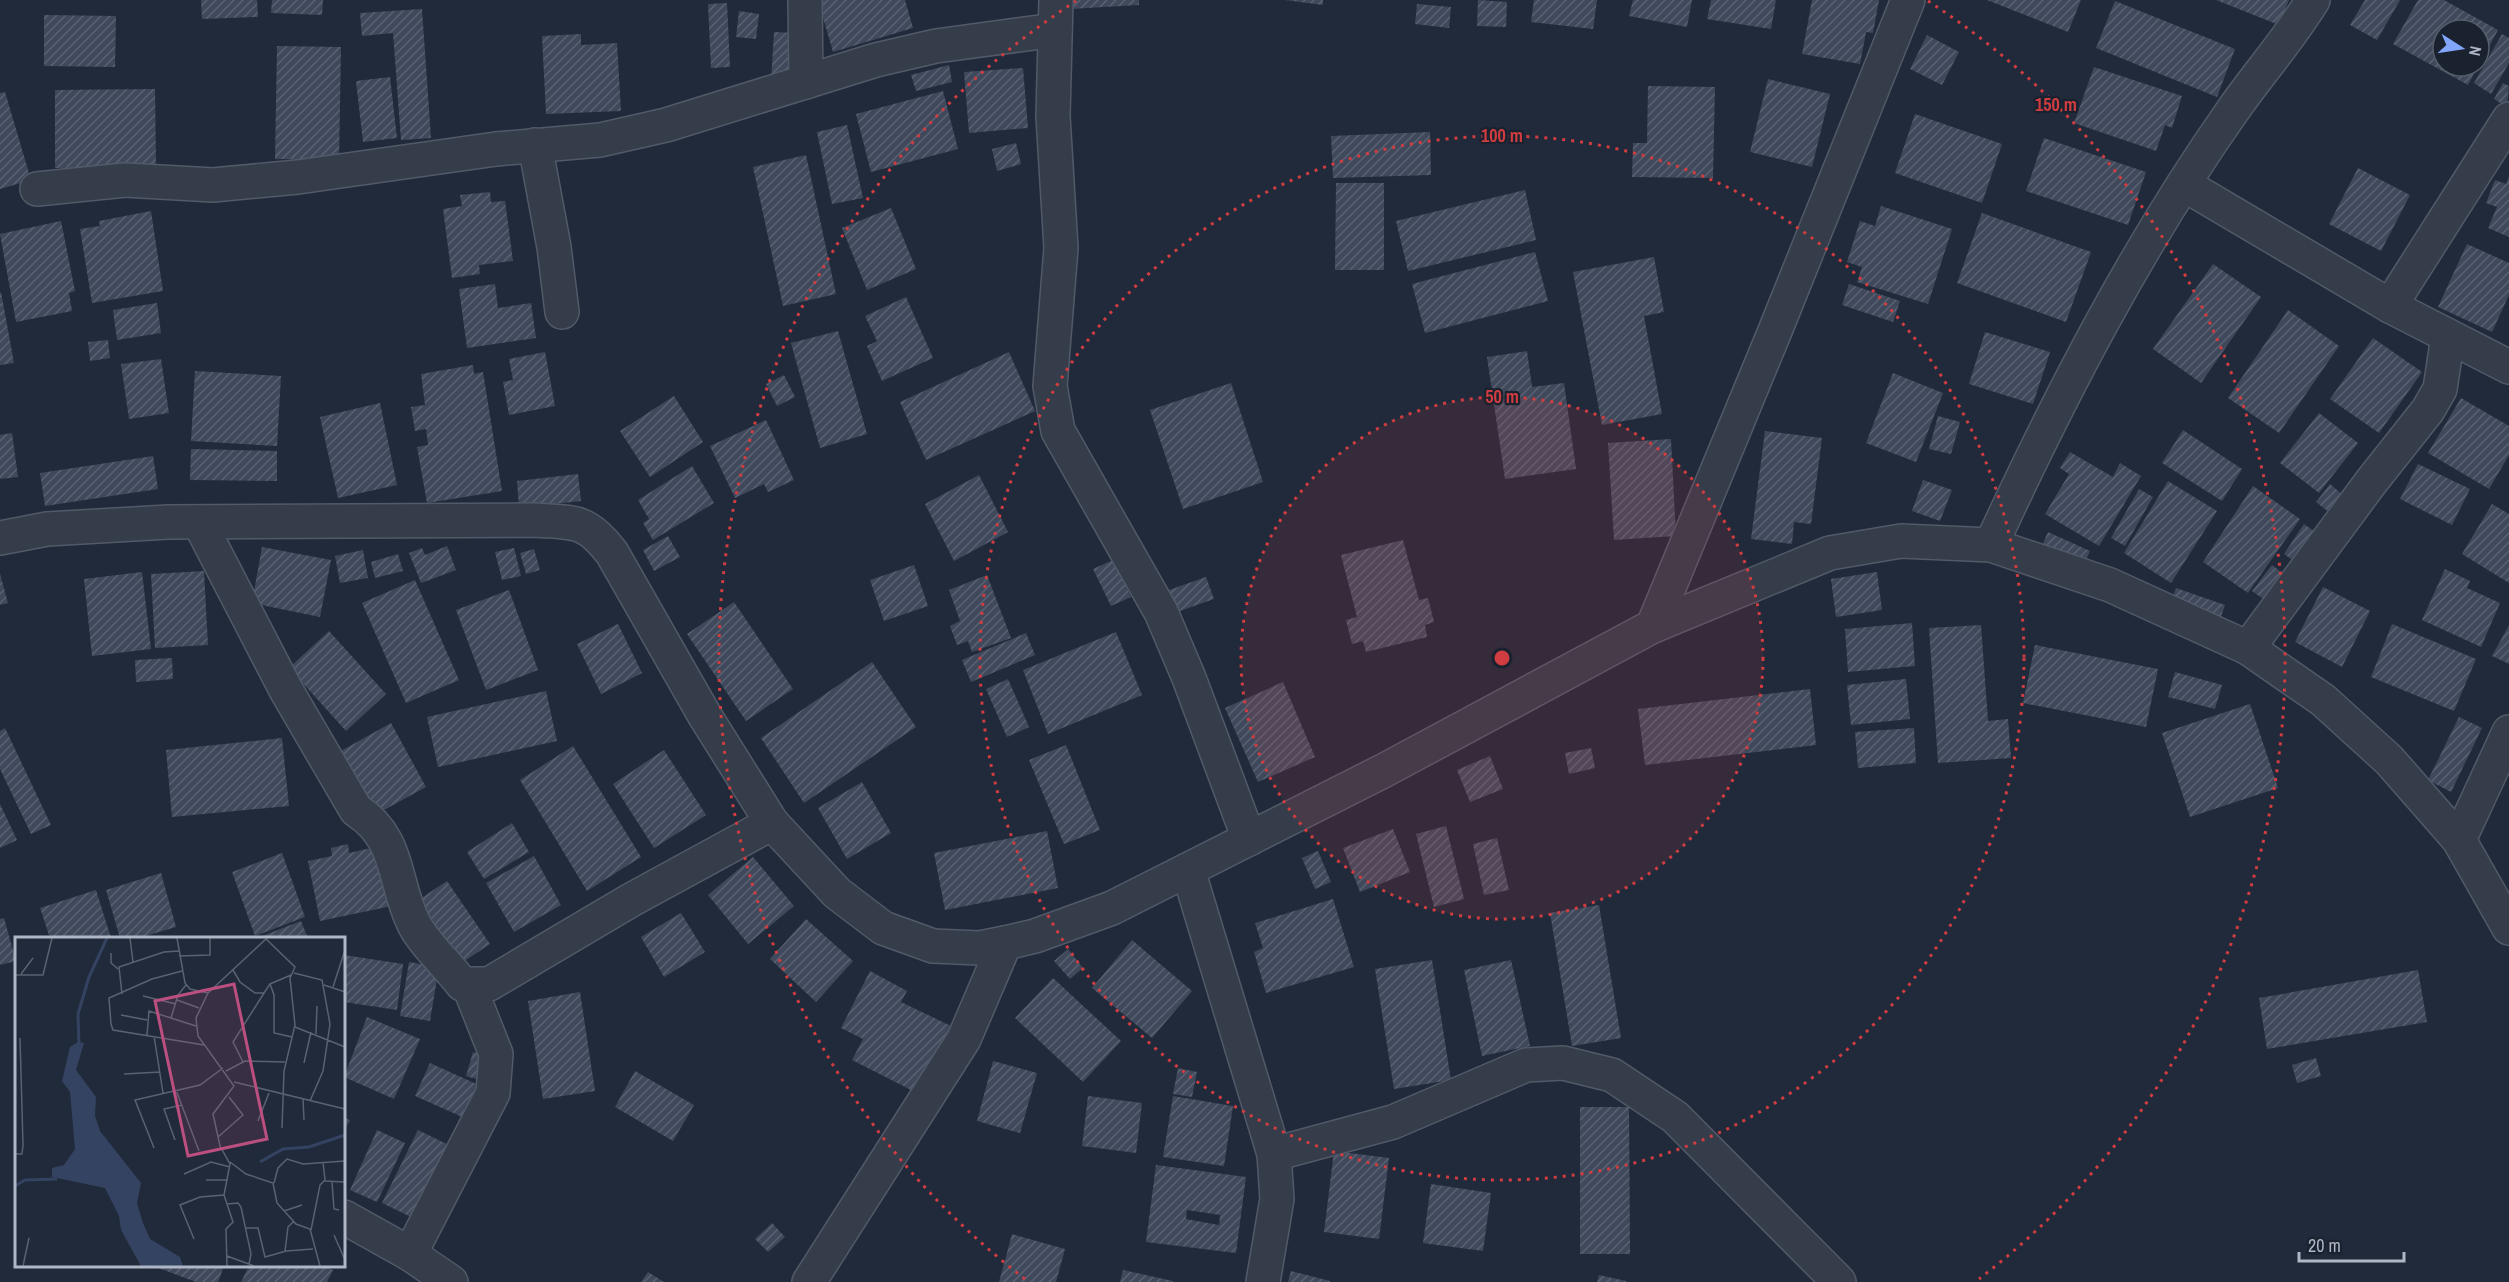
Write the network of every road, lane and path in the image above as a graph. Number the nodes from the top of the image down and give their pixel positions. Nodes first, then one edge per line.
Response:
1 (805, 0) edge
2 (1908, 0) edge
3 (2313, 0) edge
4 (1056, 15) edge
5 (806, 82) junction
6 (2509, 119) edge
7 (535, 145) junction
8 (2185, 185) junction
9 (37, 189) dead end
10 (2390, 306) junction
11 (562, 312) dead end
12 (2448, 336) junction
13 (2509, 367) edge
14 (199, 522) junction
15 (0, 538) edge
16 (1991, 545) junction
17 (1653, 626) junction
18 (2248, 648) junction
19 (2509, 732) edge
20 (772, 823) junction
21 (1249, 839) junction
22 (2459, 840) junction
23 (1188, 870) junction
24 (2509, 928) edge
25 (1005, 943) junction
26 (469, 986) junction
27 (1274, 1154) junction
28 (345, 1219) edge
29 (410, 1254) junction
30 (451, 1282) edge
31 (809, 1282) edge
32 (1263, 1282) edge
33 (1839, 1282) edge

1 - 5 street
2 - 17 street
3 - 8 street
4 - 5 street
4 - 21 street
5 - 7 street
6 - 10 street
7 - 9 street
7 - 11 street
8 - 10 street
8 - 16 street
10 - 12 street
12 - 13 street
12 - 18 street
14 - 15 street
14 - 20 street
14 - 26 street
16 - 17 street
16 - 18 street
17 - 21 street
18 - 22 street
19 - 22 street
20 - 25 street
20 - 26 street
21 - 23 street
22 - 24 street
23 - 25 street
23 - 27 street
25 - 31 street
26 - 29 street
27 - 32 street
27 - 33 street
28 - 29 street
29 - 30 street

